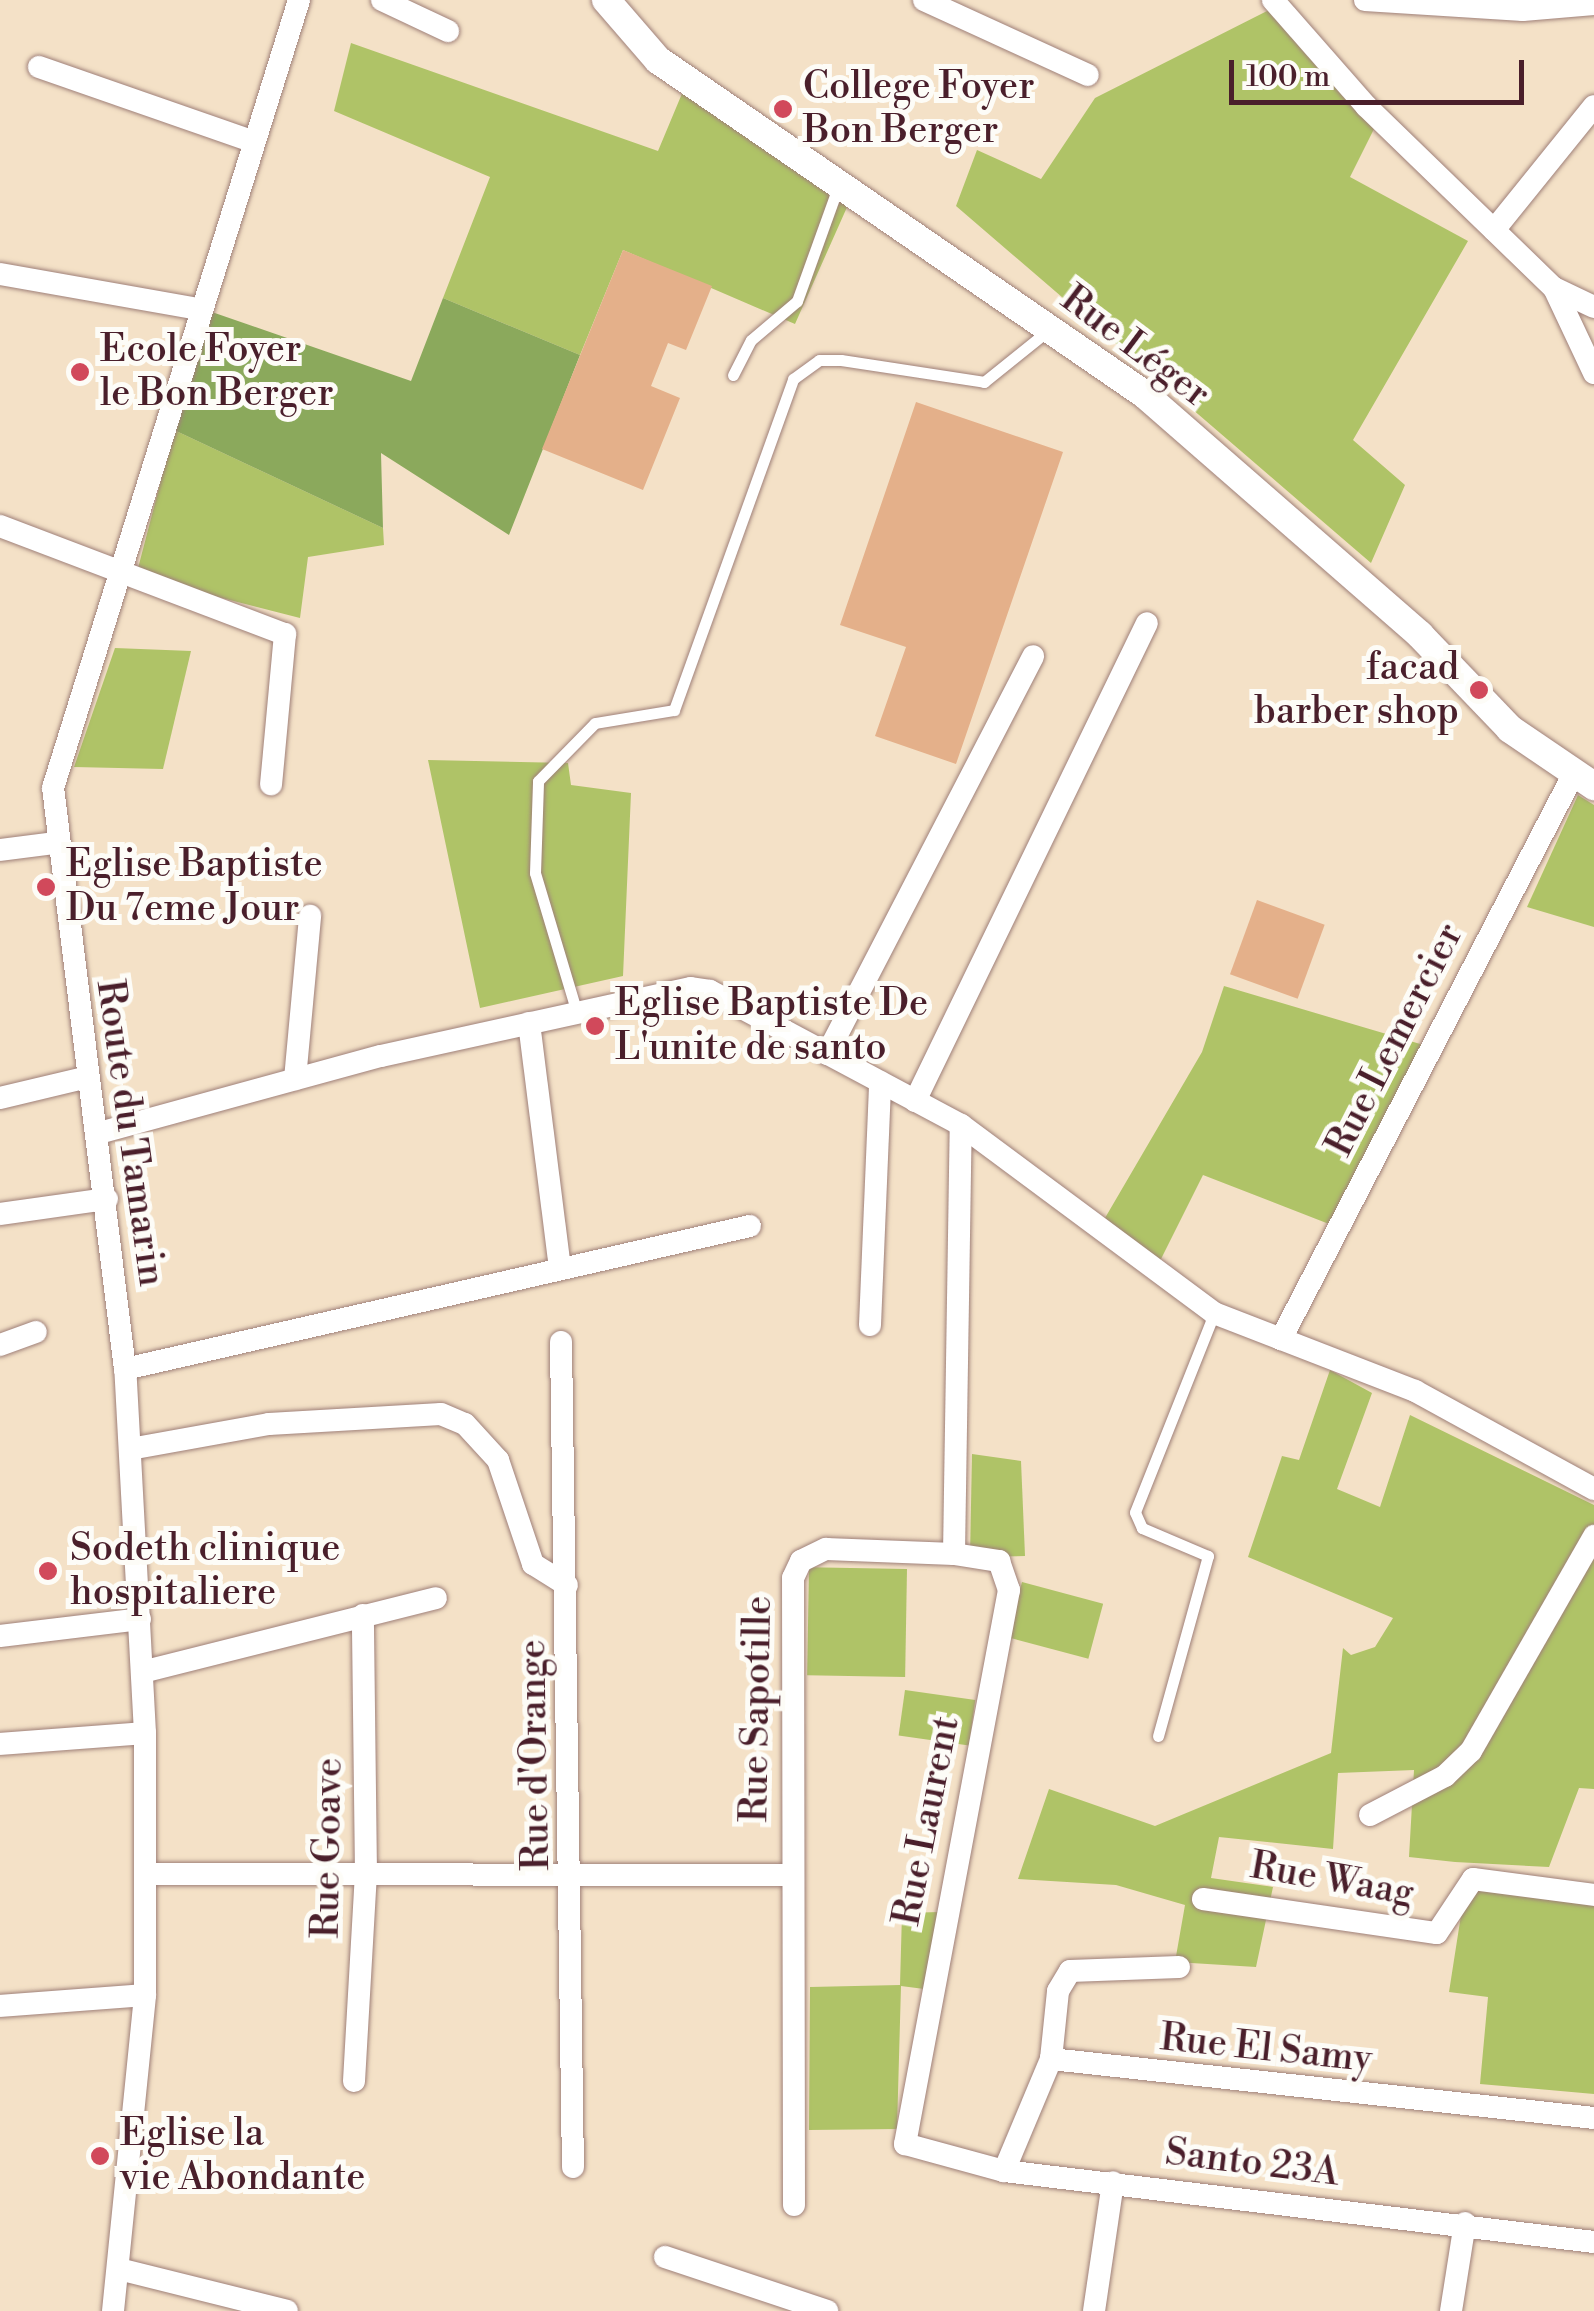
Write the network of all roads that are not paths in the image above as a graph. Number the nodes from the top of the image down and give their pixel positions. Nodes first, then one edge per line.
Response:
1 (299, 0) edge
2 (382, 0) edge
3 (606, 0) edge
4 (924, 0) edge
5 (1273, 0) edge
6 (1365, 0) edge
7 (1594, 4) edge
8 (448, 31) dead end
9 (39, 66) dead end
10 (1088, 74) dead end
11 (1594, 106) edge
12 (249, 140) junction
13 (839, 180) junction
14 (1494, 230) junction
15 (0, 274) edge
16 (1554, 288) junction
17 (1594, 307) edge
18 (199, 309) junction
19 (1050, 329) junction
20 (1594, 373) edge
21 (733, 374) dead end
22 (0, 526) edge
23 (122, 566) junction
24 (1146, 623) dead end
25 (1033, 656) dead end
26 (1583, 780) edge
27 (272, 784) dead end
28 (55, 842) junction
29 (0, 850) edge
30 (310, 916) dead end
31 (577, 1013) junction
32 (529, 1023) junction
33 (827, 1054) junction
34 (88, 1077) junction
35 (295, 1079) junction
36 (880, 1082) junction
37 (0, 1098) edge
38 (915, 1101) junction
39 (961, 1125) junction
40 (99, 1133) junction
41 (106, 1200) junction
42 (0, 1214) edge
43 (750, 1226) dead end
44 (560, 1269) junction
45 (1214, 1313) junction
46 (870, 1324) dead end
47 (36, 1332) dead end
48 (1281, 1338) junction
49 (561, 1342) dead end
50 (0, 1345) edge
51 (126, 1368) junction
52 (130, 1449) junction
53 (1594, 1489) edge
54 (1594, 1536) edge
55 (954, 1554) junction
56 (566, 1585) junction
57 (436, 1598) dead end
58 (363, 1615) junction
59 (140, 1619) junction
60 (0, 1636) edge
61 (142, 1672) junction
62 (145, 1733) junction
63 (1158, 1736) dead end
64 (0, 1744) edge
65 (1370, 1816) dead end
66 (150, 1874) junction
67 (366, 1874) junction
68 (573, 1874) junction
69 (790, 1875) junction
70 (1594, 1896) edge
71 (1203, 1898) dead end
72 (1179, 1968) dead end
73 (145, 1995) junction
74 (0, 2006) edge
75 (1051, 2059) junction
76 (354, 2081) dead end
77 (1594, 2118) edge
78 (905, 2144) joint
79 (573, 2167) dead end
80 (1004, 2171) junction
81 (1113, 2182) junction
82 (794, 2205) dead end
83 (1465, 2224) junction
84 (1594, 2242) edge
85 (665, 2257) dead end
86 (119, 2269) junction
87 (113, 2311) edge
88 (287, 2311) edge
89 (827, 2311) edge
90 (1094, 2311) edge
91 (1451, 2311) edge

1 - 12 street, Route du Tamarin
2 - 8 street
3 - 13 street, Rue Léger
4 - 10 street
5 - 14 street
6 - 7 street
9 - 12 street
11 - 14 street
12 - 18 street, Route du Tamarin
13 - 19 street, Rue Léger
13 - 21 lane
14 - 16 street
15 - 18 street
16 - 17 street
16 - 20 street
18 - 23 street, Route du Tamarin
19 - 26 street, Rue Léger
19 - 31 lane
22 - 23 street
23 - 27 street
23 - 28 street, Route du Tamarin
24 - 38 street
25 - 33 street
26 - 48 street, Rue Lemercier
28 - 29 street
28 - 34 street, Route du Tamarin
30 - 35 street
31 - 32 street
31 - 33 street
32 - 35 street
32 - 44 street
33 - 36 street
34 - 37 street
34 - 40 street, Route du Tamarin
35 - 40 street
36 - 38 street
36 - 46 street
38 - 39 street
39 - 45 street
39 - 55 street
40 - 41 street, Route du Tamarin
41 - 42 street
41 - 51 street, Route du Tamarin
43 - 44 street
44 - 51 street
45 - 48 street
45 - 63 lane
47 - 50 street
48 - 53 street
49 - 56 street, Rue d'Orange
51 - 52 street, Route du Tamarin
52 - 56 street
52 - 59 street, Route du Tamarin
54 - 65 street
55 - 69 street, Rue Sapotille
55 - 78 street, Rue Laurent
56 - 68 street, Rue d'Orange
57 - 58 street
58 - 61 street
58 - 67 street, Rue Goave
59 - 60 street
59 - 61 street, Route du Tamarin
61 - 62 street, Route du Tamarin
62 - 64 street
62 - 66 street, Route du Tamarin
66 - 67 street
66 - 73 street, Route du Tamarin
67 - 68 street
67 - 76 street, Rue Goave
68 - 69 street
68 - 79 street, Rue d'Orange
69 - 82 street, Rue Sapotille
70 - 71 street, Rue Waag
72 - 75 street
73 - 74 street
73 - 86 street, Route du Tamarin
75 - 77 street, Rue El Samy
75 - 80 street
78 - 80 street, Santo 23A
80 - 81 street, Santo 23A
81 - 83 street, Santo 23A
81 - 90 street
83 - 84 street, Santo 23A
83 - 91 street
85 - 89 street
86 - 87 street, Route du Tamarin
86 - 88 street

